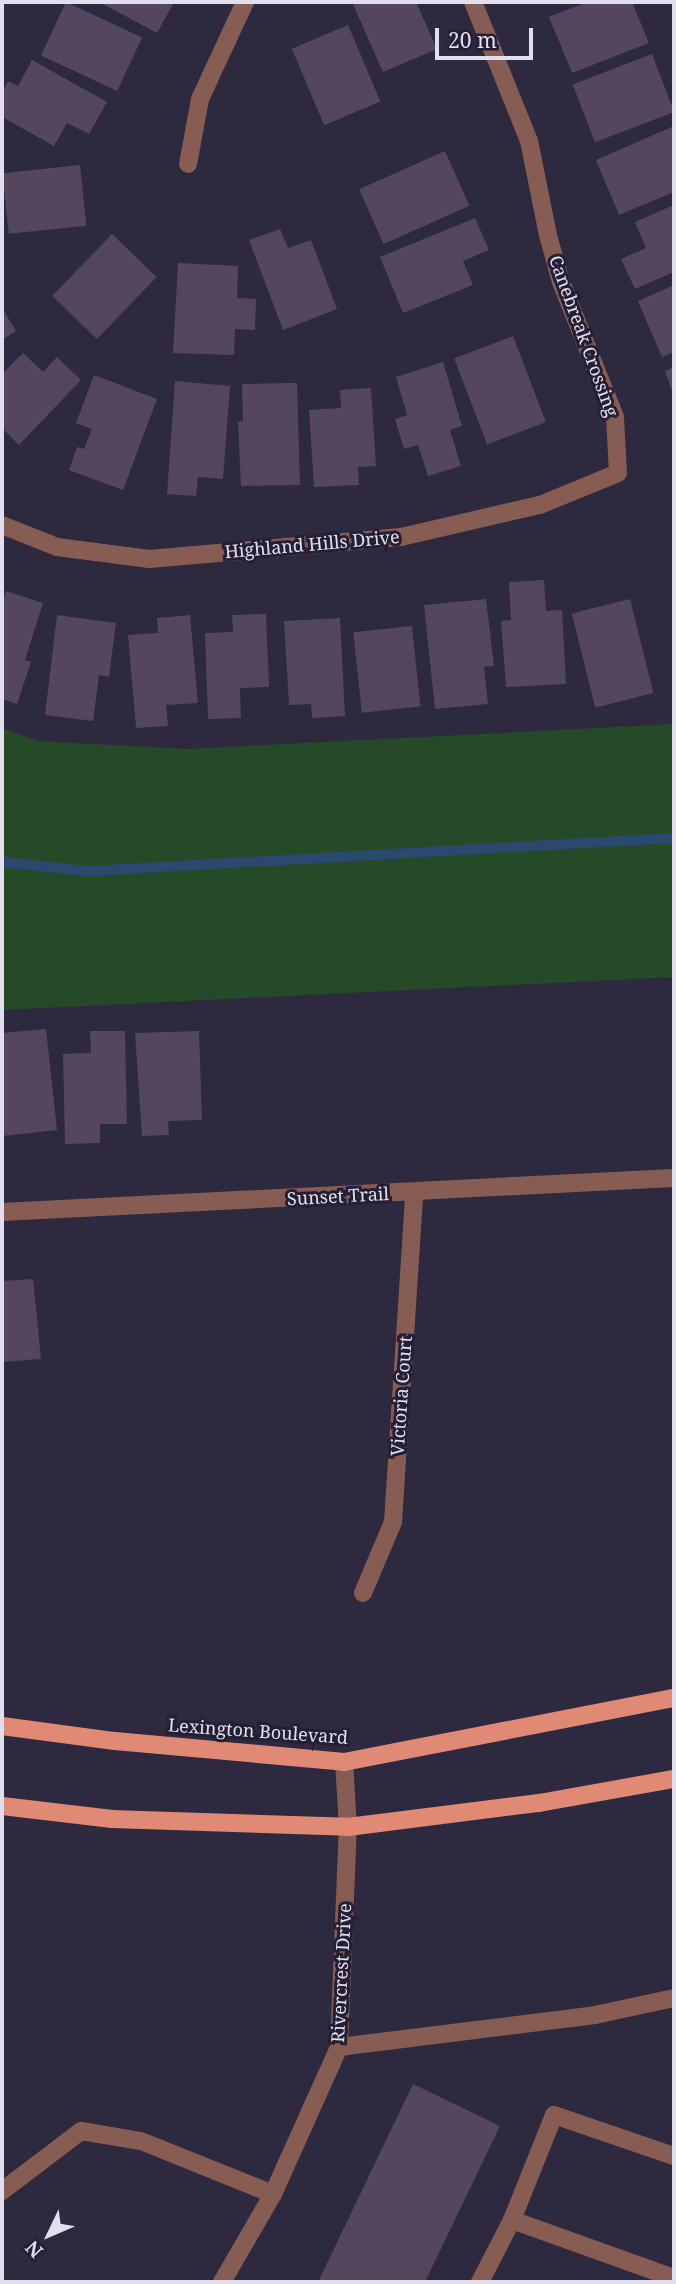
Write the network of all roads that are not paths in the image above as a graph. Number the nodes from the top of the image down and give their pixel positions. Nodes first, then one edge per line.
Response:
1 (245, 2) edge
2 (473, 2) edge
3 (188, 164) dead end
4 (618, 473) joint
5 (2, 525) edge
6 (674, 1178) edge
7 (414, 1193) junction
8 (2, 1212) edge
9 (363, 1593) dead end
10 (674, 1698) edge
11 (2, 1726) edge
12 (344, 1762) junction
13 (674, 1779) edge
14 (2, 1806) edge
15 (348, 1827) junction
16 (674, 1998) edge
17 (339, 2047) junction
18 (674, 2156) edge
19 (2, 2191) edge
20 (273, 2194) junction
21 (512, 2220) junction
22 (674, 2278) edge
23 (222, 2282) edge
24 (480, 2282) edge

1 - 3 street
2 - 4 street, Canebreak Crossing
4 - 5 street, Highland Hills Drive
6 - 7 street, Sunset Trail
7 - 8 street, Sunset Trail
7 - 9 street, Victoria Court
10 - 12 main road, Lexington Boulevard
11 - 12 main road, Lexington Boulevard
12 - 15 street, Rivercrest Drive
13 - 15 main road
14 - 15 main road
15 - 17 street, Rivercrest Drive
16 - 17 street
17 - 20 street, Rivercrest Drive
18 - 21 street
19 - 20 street
20 - 23 street, Rivercrest Drive
21 - 22 street
21 - 24 street

